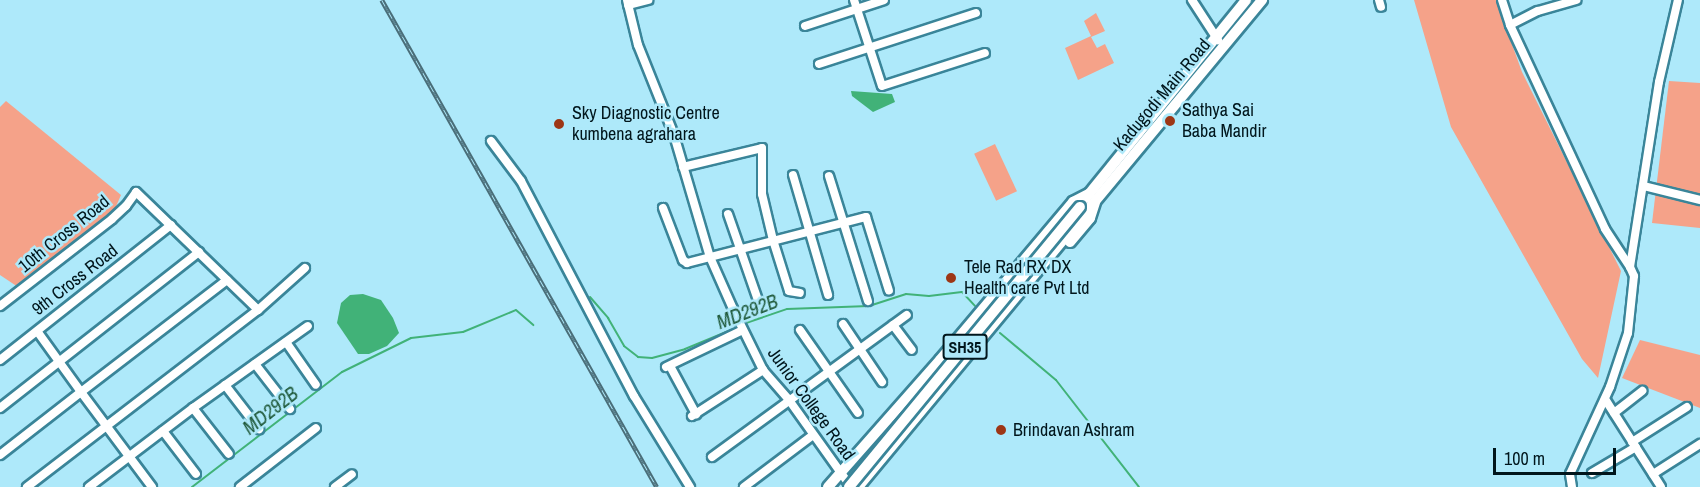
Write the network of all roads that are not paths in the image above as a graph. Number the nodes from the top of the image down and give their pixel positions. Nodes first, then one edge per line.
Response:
1 (648, 0) edge
2 (885, 0) edge
3 (1192, 0) edge
4 (1246, 0) edge
5 (1262, 0) edge
6 (1502, 0) edge
7 (1576, 0) edge
8 (1678, 0) edge
9 (628, 2) edge
10 (856, 4) edge
11 (975, 13) dead end
12 (1510, 25) junction
13 (805, 26) dead end
14 (1215, 37) junction
15 (1225, 45) junction
16 (870, 47) junction
17 (985, 53) dead end
18 (819, 64) dead end
19 (491, 141) dead end
20 (683, 167) junction
21 (793, 175) dead end
22 (829, 176) dead end
23 (1644, 186) junction
24 (1092, 197) junction
25 (1700, 200) edge
26 (663, 208) dead end
27 (1083, 208) junction
28 (728, 214) dead end
29 (845, 222) junction
30 (171, 225) junction
31 (811, 230) junction
32 (773, 240) junction
33 (740, 249) junction
34 (199, 252) junction
35 (710, 257) junction
36 (1630, 267) junction
37 (304, 268) dead end
38 (227, 280) junction
39 (889, 291) dead end
40 (800, 293) dead end
41 (828, 295) dead end
42 (868, 301) dead end
43 (0, 306) edge
44 (759, 306) dead end
45 (258, 310) junction
46 (907, 315) dead end
47 (843, 324) dead end
48 (893, 325) junction
49 (308, 326) dead end
50 (743, 330) junction
51 (800, 330) dead end
52 (37, 331) junction
53 (286, 342) junction
54 (860, 349) junction
55 (912, 350) dead end
56 (0, 360) edge
57 (59, 362) junction
58 (255, 364) junction
59 (763, 370) junction
60 (827, 372) junction
61 (882, 382) dead end
62 (225, 385) junction
63 (316, 385) dead end
64 (1642, 391) dead end
65 (81, 392) junction
66 (1605, 399) junction
67 (789, 400) junction
68 (1687, 407) dead end
69 (0, 408) edge
70 (193, 408) junction
71 (290, 409) dead end
72 (858, 413) dead end
73 (1614, 413) junction
74 (107, 425) junction
75 (316, 428) dead end
76 (259, 429) dead end
77 (163, 431) junction
78 (813, 435) junction
79 (1700, 444) edge
80 (1634, 445) junction
81 (229, 454) dead end
82 (0, 455) edge
83 (130, 456) junction
84 (712, 457) dead end
85 (840, 473) junction
86 (1592, 473) dead end
87 (196, 474) dead end
88 (352, 474) dead end
89 (1653, 474) junction
90 (1656, 485) edge
91 (27, 487) edge
92 (89, 487) edge
93 (152, 487) edge
94 (240, 487) edge
95 (335, 487) edge
96 (690, 487) edge
97 (744, 487) edge
98 (828, 487) edge
99 (850, 487) edge
100 (858, 487) edge
101 (867, 487) edge
102 (1572, 487) edge

1 - 9 street
2 - 10 street
3 - 14 street
4 - 14 main road, SH35
5 - 15 main road, Kadugodi Main Road / SH35
6 - 12 street
7 - 12 street
8 - 23 street
9 - 20 street, Junior College Road
10 - 13 street
10 - 16 street
11 - 16 street
12 - 36 street
14 - 15 street
14 - 24 main road, SH35
15 - 24 main road, Kadugodi Main Road / SH35
16 - 17 street
16 - 18 street
19 - 96 street
20 - 32 street
20 - 35 street, Junior College Road
21 - 31 street
22 - 29 street
23 - 25 street
23 - 36 street
24 - 27 main road, SH35
24 - 85 main road
24 - 101 main road
26 - 35 street
27 - 99 main road, SH35, bridge
27 - 100 main road, SH35
28 - 33 street
29 - 31 street
29 - 39 street
29 - 42 street
30 - 34 street
30 - 43 street, 10th Cross Road
30 - 52 street, 9th Cross Road
31 - 32 street
31 - 41 street
32 - 33 street
32 - 40 street
33 - 35 street
33 - 44 street
34 - 38 street
34 - 57 street
35 - 50 street, Junior College Road
36 - 66 street
37 - 45 street
38 - 45 street
38 - 65 street
45 - 74 street
46 - 48 street
47 - 54 street
48 - 54 street
48 - 55 street
49 - 53 street
50 - 59 street, Junior College Road
50 - 59 street
51 - 60 street
52 - 56 street, 9th Cross Road
52 - 57 street
53 - 58 street
53 - 63 street
54 - 60 street
54 - 61 street
57 - 65 street
57 - 69 street
58 - 62 street
58 - 71 street
59 - 67 street, Junior College Road
60 - 67 street
60 - 72 street
62 - 70 street
62 - 76 street
64 - 73 street
65 - 74 street
65 - 82 street
66 - 73 street
66 - 102 street
67 - 78 street, Junior College Road
67 - 84 street
68 - 80 street
70 - 77 street
70 - 81 street
73 - 80 street
74 - 83 street
74 - 91 street
75 - 94 street
77 - 83 street
77 - 87 street
78 - 85 street, Junior College Road
78 - 97 street
79 - 89 street
80 - 86 street
80 - 89 street
83 - 92 street
83 - 93 street
85 - 98 main road
85 - 99 street, Junior College Road
88 - 95 street
89 - 90 street

